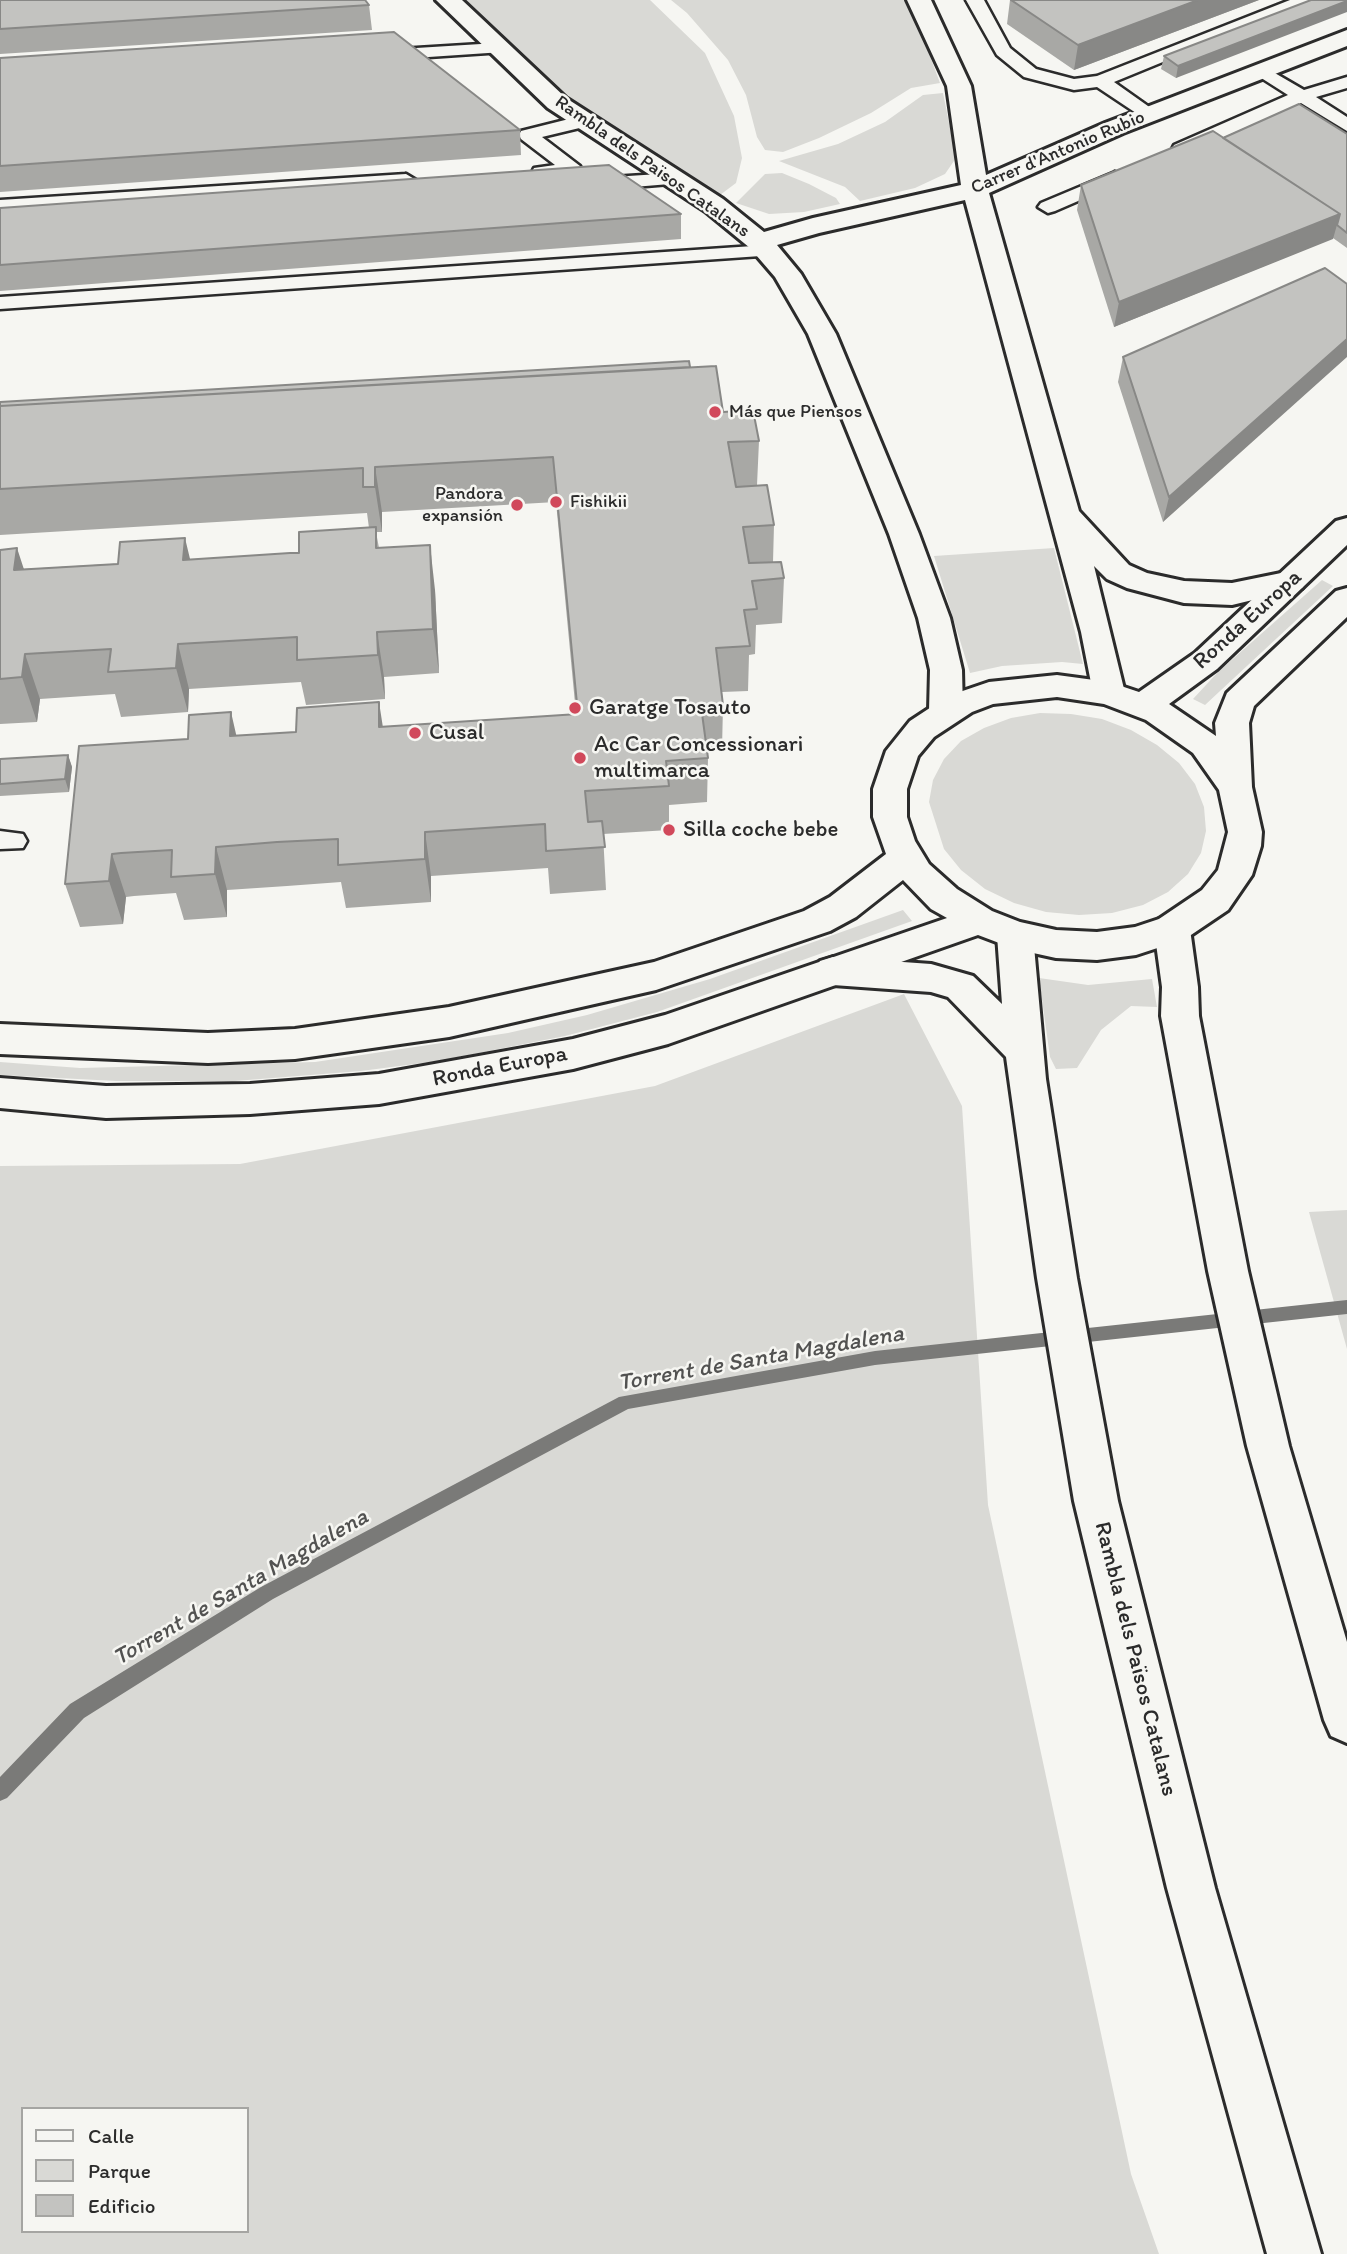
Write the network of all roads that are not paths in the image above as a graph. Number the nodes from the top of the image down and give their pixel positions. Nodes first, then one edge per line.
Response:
1 (449, 0) edge
2 (919, 0) edge
3 (975, 0) edge
4 (1305, 0) edge
5 (1347, 37) edge
6 (380, 38) edge
7 (488, 40) junction
8 (368, 56) edge
9 (1261, 70) junction
10 (1101, 81) junction
11 (1347, 82) edge
12 (1302, 96) junction
13 (1148, 114) junction
14 (585, 121) junction
15 (1347, 125) edge
16 (1162, 157) edge
17 (1137, 168) edge
18 (675, 179) junction
19 (975, 190) junction
20 (0, 206) edge
21 (1048, 207) dead end
22 (0, 224) edge
23 (764, 247) junction
24 (0, 303) edge
25 (1064, 513) junction
26 (1347, 528) edge
27 (1291, 581) junction
28 (1347, 599) edge
29 (1109, 693) junction
30 (1144, 705) junction
31 (946, 711) junction
32 (1236, 788) junction
33 (906, 858) junction
34 (979, 921) junction
35 (1171, 929) junction
36 (1016, 935) junction
37 (833, 971) junction
38 (0, 1039) edge
39 (1026, 1054) junction
40 (0, 1093) edge
41 (1347, 1720) edge
42 (1294, 2254) edge

1 - 7 street, Rambla dels Països Catalans
2 - 19 street
3 - 10 lane
4 - 10 lane
5 - 9 street, Carrer d'Antonio Rubio
6 - 7 lane
7 - 8 lane
7 - 14 street, Rambla dels Països Catalans
9 - 12 lane
9 - 13 street, Carrer d'Antonio Rubio
10 - 13 lane
11 - 12 lane
12 - 15 lane
12 - 16 lane
13 - 19 street, Carrer d'Antonio Rubio
14 - 18 street, Rambla dels Països Catalans
14 - 18 lane
17 - 21 lane
18 - 23 street, Rambla dels Països Catalans
19 - 23 street, Carrer d'Antonio Rubio
19 - 25 street
20 - 22 lane
23 - 24 lane
23 - 31 street, Rambla dels Països Catalans
25 - 27 street
25 - 29 street
26 - 27 street, Ronda Europa
27 - 30 street, Ronda Europa
28 - 32 street
29 - 30 street
29 - 31 street
30 - 32 street
31 - 33 street
32 - 35 street
33 - 34 street
33 - 38 street
34 - 36 street
34 - 37 street, Ronda Europa
35 - 36 street
35 - 41 street
36 - 39 street, Rambla dels Països Catalans
37 - 39 street
37 - 40 street, Ronda Europa
39 - 42 street, Rambla dels Països Catalans

